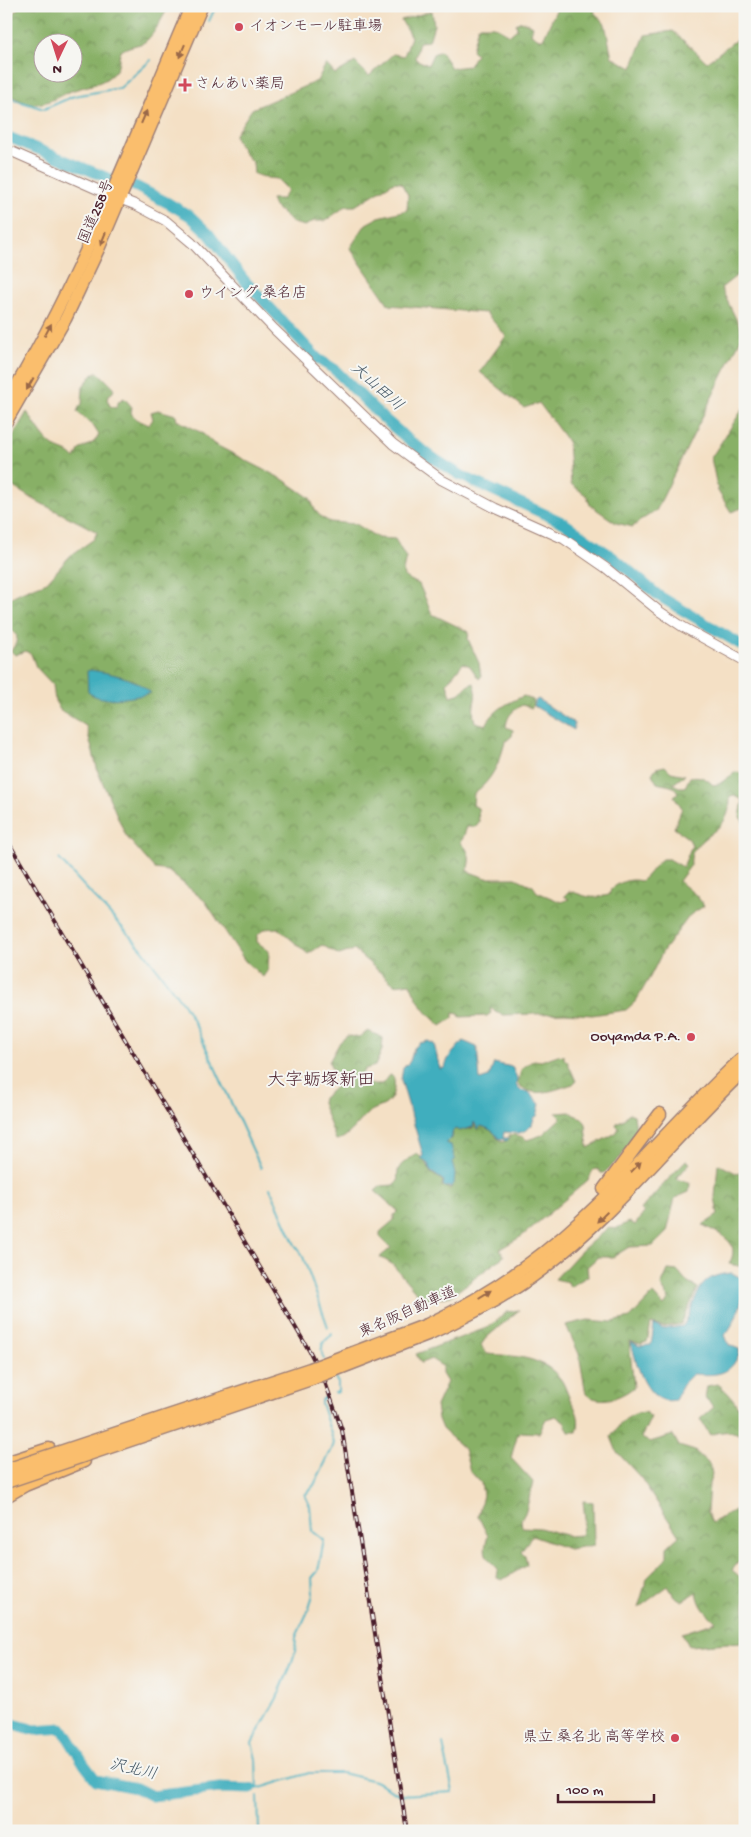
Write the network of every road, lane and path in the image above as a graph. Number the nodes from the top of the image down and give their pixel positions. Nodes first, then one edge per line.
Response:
1 (194, 7) edge
2 (6, 149) edge
3 (116, 195) junction
4 (6, 403) edge
5 (6, 422) edge
6 (745, 661) edge
7 (745, 1056) edge
8 (745, 1068) edge
9 (745, 1080) edge
10 (660, 1114) dead end
11 (680, 1135) junction
12 (534, 1260) junction
13 (428, 1329) junction
14 (140, 1425) junction
15 (6, 1463) edge
16 (6, 1470) edge
17 (8, 1490) edge

1 - 3 highway, 国道258号
2 - 3 street
4 -> 3 highway, 国道258号
3 -> 5 highway, 国道258号
3 - 6 street
12 -> 7 highway, 東名阪自動車道
8 - 11 highway, 東名阪自動車道
9 - 11 highway
10 - 12 highway
11 -> 13 highway, 東名阪自動車道
13 -> 12 highway, 東名阪自動車道
13 - 14 highway, 東名阪自動車道, bridge
13 - 17 highway, 東名阪自動車道, bridge
14 - 15 highway, bridge
14 - 16 highway, 東名阪自動車道, bridge

